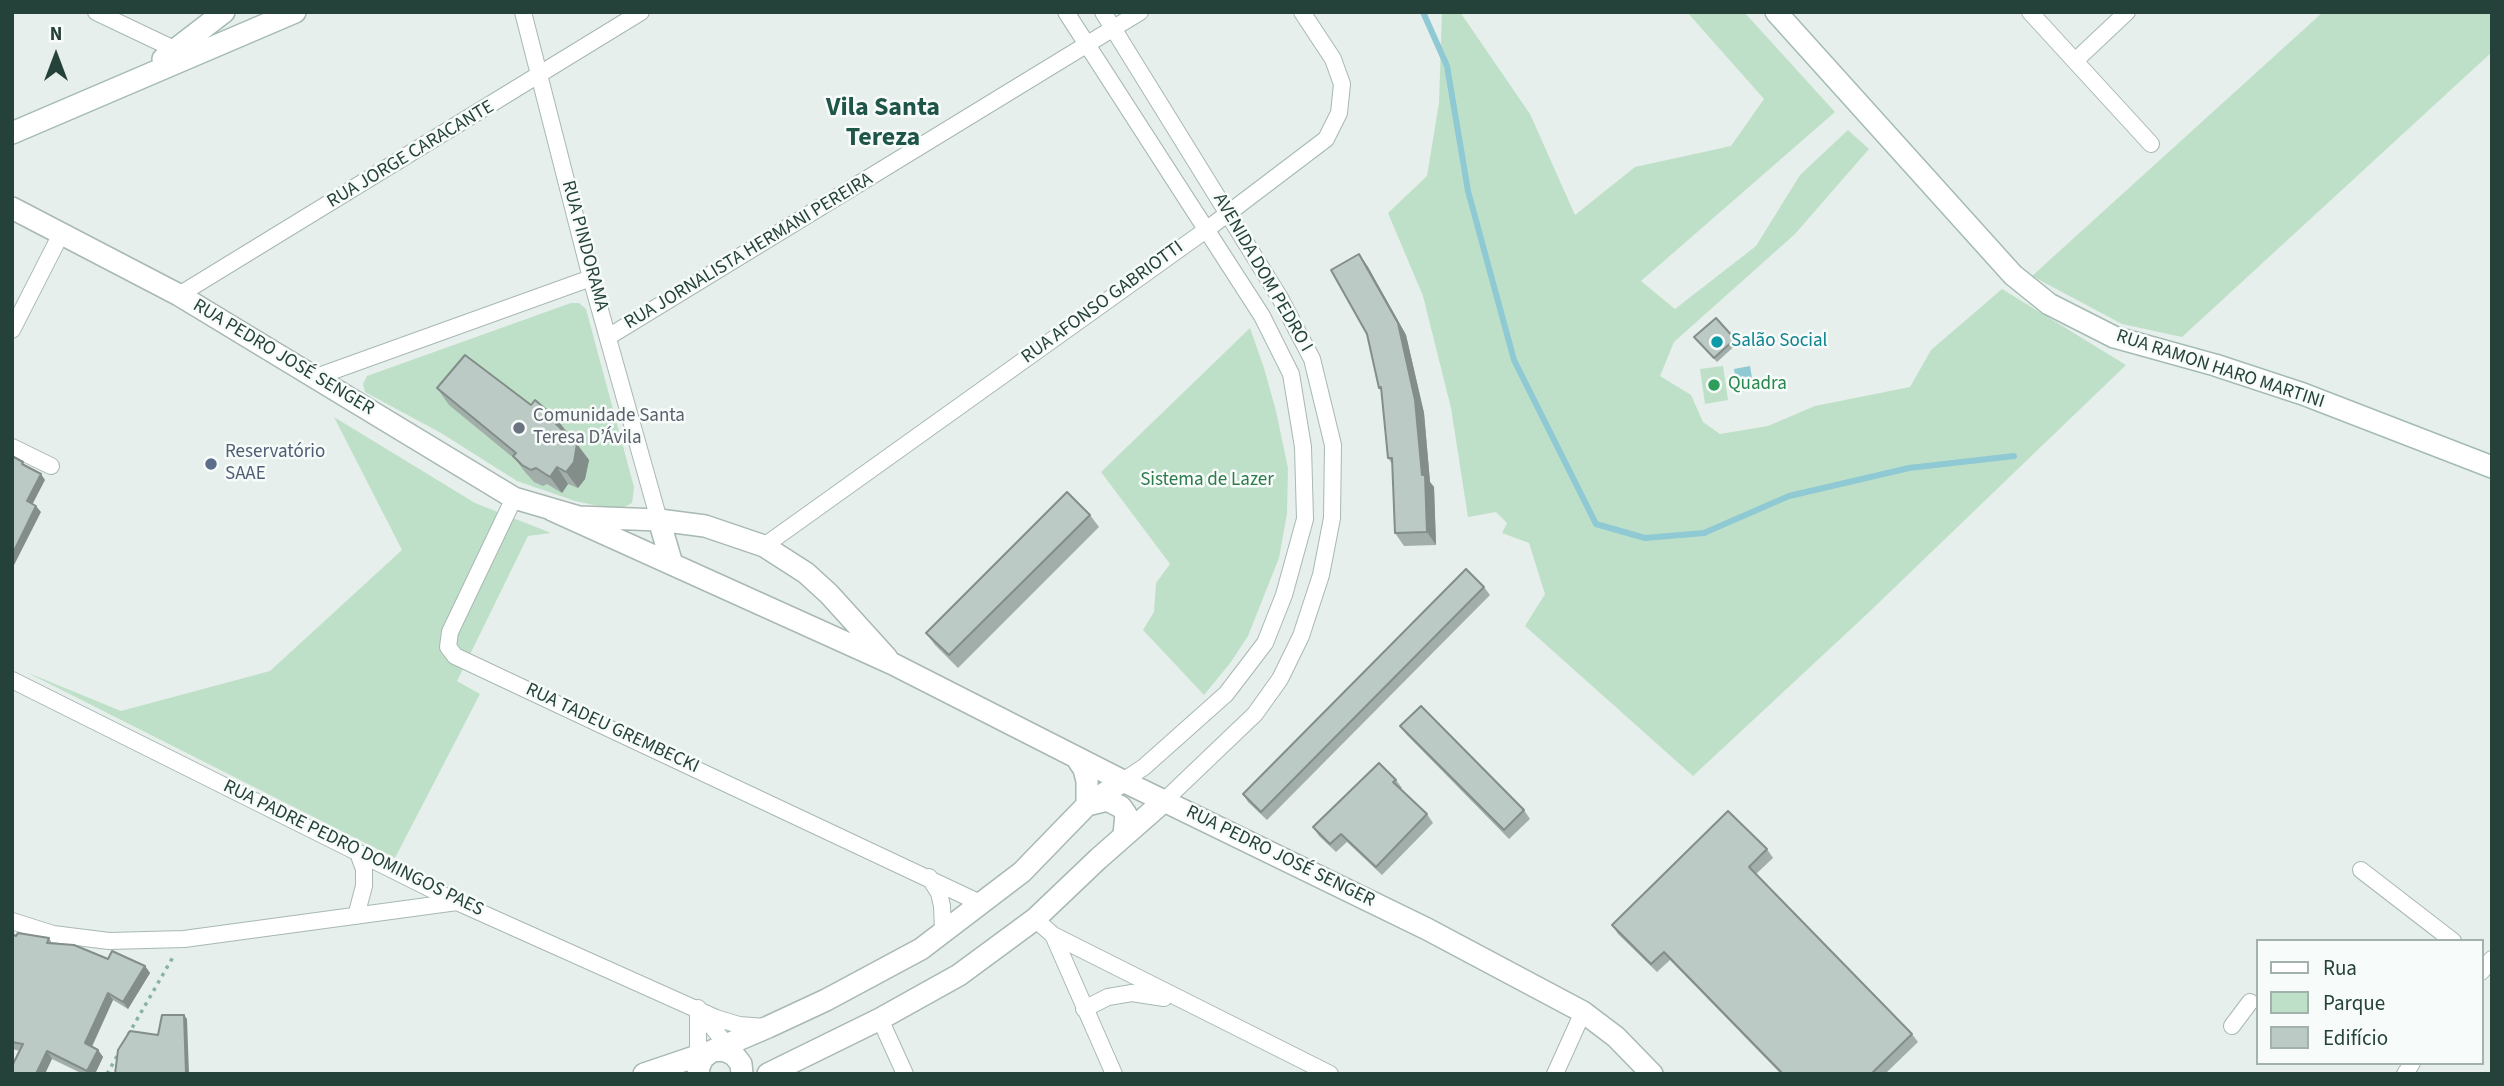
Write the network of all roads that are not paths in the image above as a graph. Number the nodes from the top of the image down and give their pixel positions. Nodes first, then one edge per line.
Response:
1 (96, 12) edge
2 (206, 12) edge
3 (224, 12) edge
4 (295, 12) edge
5 (523, 12) edge
6 (641, 12) edge
7 (1066, 12) edge
8 (1103, 12) edge
9 (1140, 12) edge
10 (1302, 12) edge
11 (1776, 12) edge
12 (2030, 12) edge
13 (2127, 12) edge
14 (1114, 30) junction
15 (184, 44) junction
16 (1088, 46) junction
17 (2075, 61) junction
18 (540, 76) junction
19 (130, 82) junction
20 (12, 133) edge
21 (2151, 144) dead end
22 (12, 208) edge
23 (1227, 213) junction
24 (1206, 230) junction
25 (61, 234) junction
26 (591, 278) junction
27 (179, 295) junction
28 (12, 330) edge
29 (608, 337) junction
30 (316, 377) junction
31 (12, 447) edge
32 (51, 466) dead end
33 (2492, 467) edge
34 (514, 498) junction
35 (552, 510) junction
36 (659, 520) junction
37 (688, 523) junction
38 (764, 545) junction
39 (670, 557) junction
40 (829, 594) junction
41 (800, 622) junction
42 (893, 664) junction
43 (12, 680) edge
44 (1076, 757) junction
45 (1123, 781) junction
46 (1164, 801) junction
47 (1087, 804) junction
48 (1125, 835) junction
49 (359, 853) junction
50 (2361, 870) dead end
51 (929, 877) junction
52 (457, 902) junction
53 (980, 903) junction
54 (356, 916) junction
55 (1035, 919) junction
56 (12, 921) edge
57 (943, 930) junction
58 (1053, 935) junction
59 (2450, 939) edge
60 (2250, 1002) dead end
61 (698, 1008) junction
62 (1084, 1009) junction
63 (1197, 1009) junction
64 (1583, 1012) junction
65 (880, 1019) junction
66 (2232, 1026) dead end
67 (768, 1027) junction
68 (716, 1060) edge
69 (645, 1074) edge
70 (768, 1074) edge
71 (905, 1074) edge
72 (1114, 1074) edge
73 (1330, 1074) edge
74 (1555, 1074) edge
75 (1652, 1074) edge

1 - 15 street
2 - 15 street
3 - 15 street
4 - 19 street
5 - 18 street, RUA PINDORAMA
6 - 18 street, RUA JORGE CARACANTE
7 - 16 street, AVENIDA DOM PEDRO I
8 - 14 street, AVENIDA DOM PEDRO I
9 - 14 street, RUA JORNALISTA HERMANI PEREIRA
10 - 23 street, RUA AFONSO GABRIOTTI
11 - 33 street, RUA RAMON HARO MARTINI
12 - 17 street
13 - 17 street
14 - 16 street, RUA JORNALISTA HERMANI PEREIRA
14 - 23 street, AVENIDA DOM PEDRO I
15 - 19 street
16 - 24 street, AVENIDA DOM PEDRO I
16 - 29 street, RUA JORNALISTA HERMANI PEREIRA
17 - 21 street
18 - 26 street, RUA PINDORAMA
18 - 27 street, RUA JORGE CARACANTE
19 - 20 street
22 - 25 street, RUA PEDRO JOSÉ SENGER
23 - 24 street, RUA AFONSO GABRIOTTI
23 - 46 street, AVENIDA DOM PEDRO I
24 - 38 street, RUA AFONSO GABRIOTTI
24 - 45 street, AVENIDA DOM PEDRO I
25 - 27 street, RUA PEDRO JOSÉ SENGER
25 - 28 street
26 - 29 street, RUA PINDORAMA
26 - 30 street
27 - 30 street, RUA PEDRO JOSÉ SENGER
29 - 36 street, RUA PINDORAMA
30 - 34 street, RUA PEDRO JOSÉ SENGER
31 - 32 street
34 - 35 street, RUA PEDRO JOSÉ SENGER
34 - 51 street, RUA TADEU GREMBECKI
35 - 36 street, RUA PEDRO JOSÉ SENGER
35 - 39 street, RUA PEDRO JOSÉ SENGER
36 - 37 street, RUA PEDRO JOSÉ SENGER
36 - 39 street
37 - 38 street, RUA PEDRO JOSÉ SENGER
37 - 39 street
38 - 40 street, RUA PEDRO JOSÉ SENGER
39 - 41 street, RUA PEDRO JOSÉ SENGER
40 - 41 street
40 - 42 street, RUA PEDRO JOSÉ SENGER
41 - 42 street, RUA PEDRO JOSÉ SENGER
42 - 44 street, RUA PEDRO JOSÉ SENGER
43 - 49 street, RUA PADRE PEDRO DOMINGOS PAES
44 - 45 street, RUA PEDRO JOSÉ SENGER
44 - 47 street
45 - 46 street, RUA PEDRO JOSÉ SENGER
45 - 47 street
46 - 48 street
46 - 64 street, RUA PEDRO JOSÉ SENGER
47 - 48 street
47 - 53 street
48 - 55 street
49 - 52 street, RUA PADRE PEDRO DOMINGOS PAES
49 - 54 street
50 - 59 street
51 - 53 street, RUA TADEU GREMBECKI
51 - 57 street
52 - 54 street
52 - 61 street, RUA PADRE PEDRO DOMINGOS PAES
53 - 57 street
54 - 56 street
55 - 58 street
55 - 65 street
57 - 67 street
58 - 62 street
58 - 63 street
60 - 66 street
61 - 67 street, RUA PADRE PEDRO DOMINGOS PAES
61 - 68 street, RUA PADRE PEDRO DOMINGOS PAES
61 - 68 street
62 - 63 street
62 - 72 street
63 - 73 street
64 - 74 street
64 - 75 street, RUA PEDRO JOSÉ SENGER
65 - 70 street
65 - 71 street
67 - 68 street
68 - 69 street

